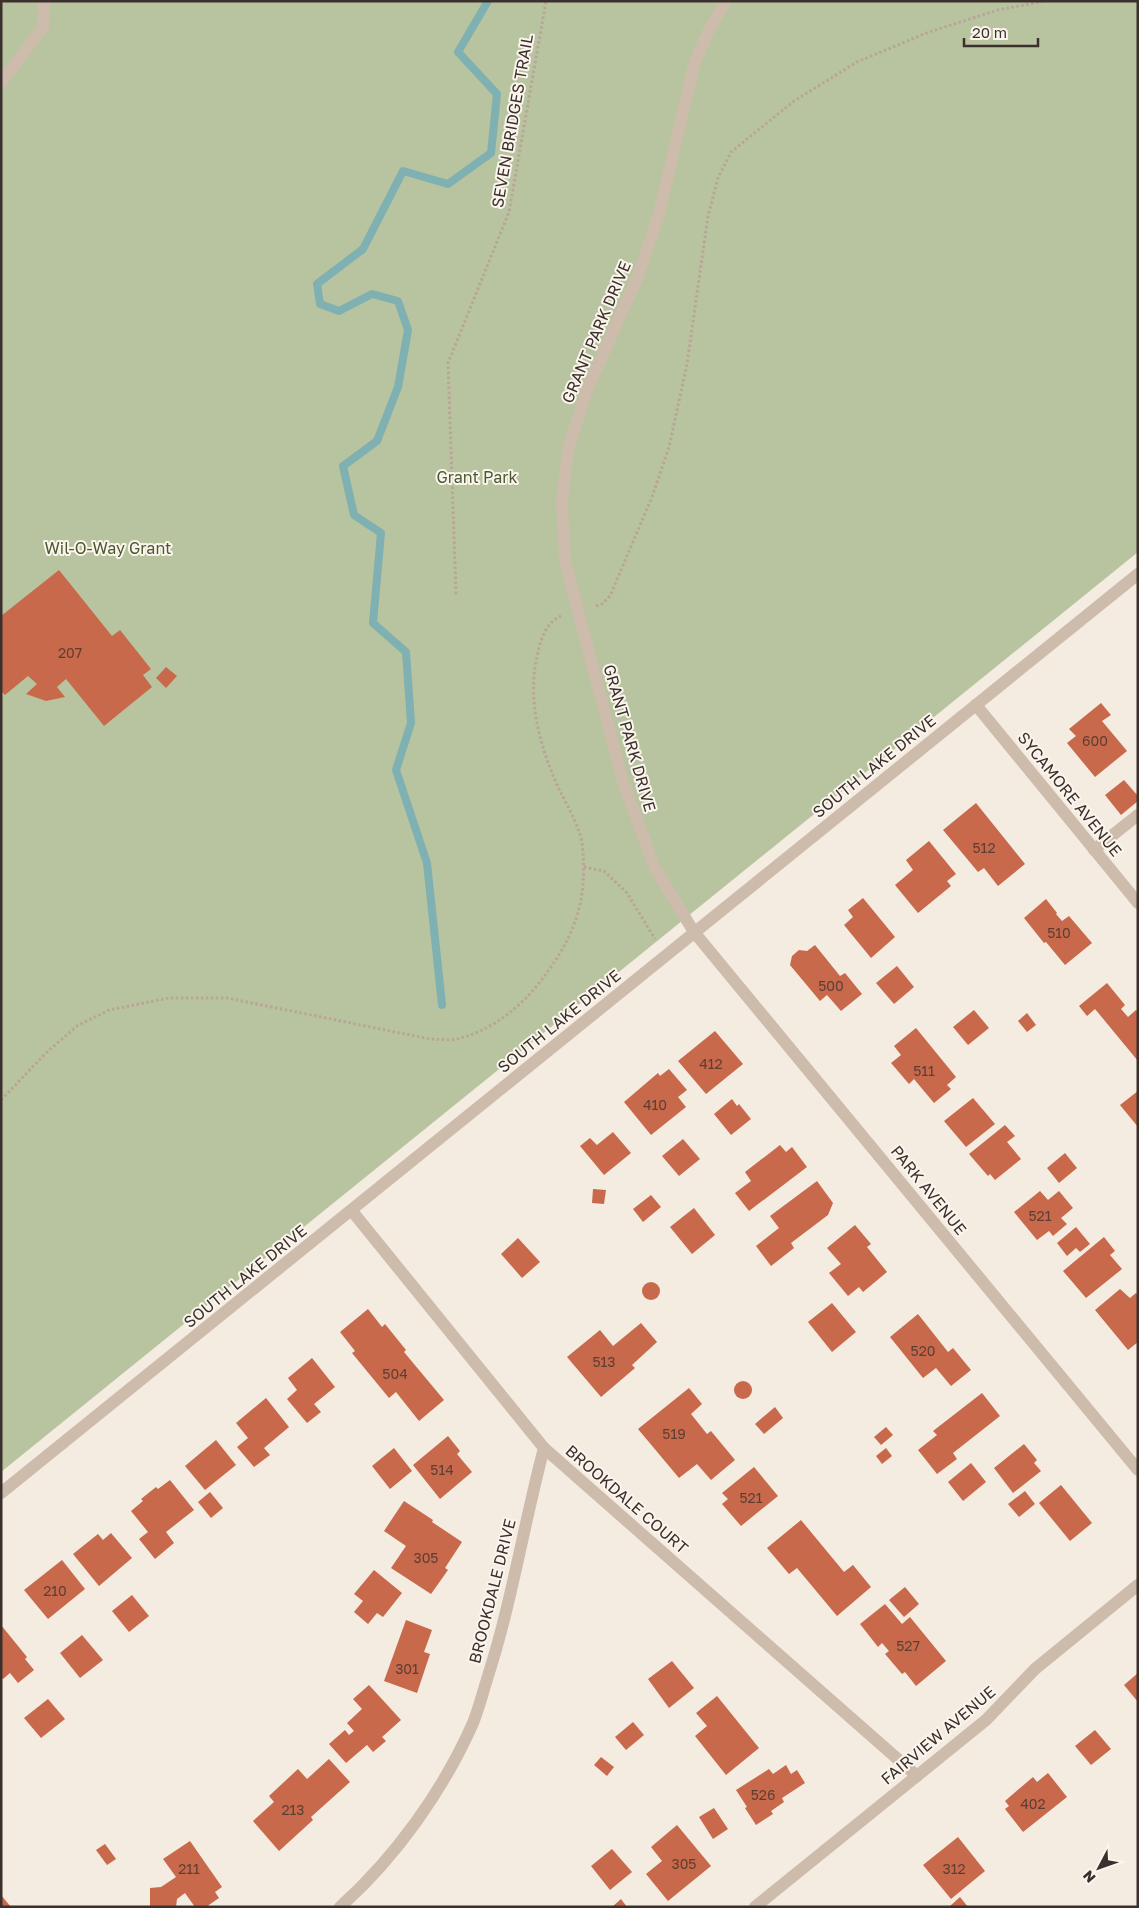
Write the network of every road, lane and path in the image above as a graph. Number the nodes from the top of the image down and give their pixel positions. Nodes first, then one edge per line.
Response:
1 (44, 1) edge
2 (546, 1) edge
3 (726, 1) edge
4 (1045, 1) edge
5 (1, 83) edge
6 (1138, 574) edge
7 (456, 594) dead end
8 (592, 607) dead end
9 (561, 616) dead end
10 (976, 704) junction
11 (1138, 815) edge
12 (1094, 850) junction
13 (584, 868) junction
14 (1138, 903) edge
15 (694, 932) junction
16 (655, 939) dead end
17 (1, 1100) edge
18 (352, 1211) junction
19 (544, 1448) junction
20 (1138, 1470) edge
21 (1, 1493) edge
22 (1138, 1584) edge
23 (917, 1776) junction
24 (340, 1907) edge
25 (755, 1907) edge

1 - 5 street
2 - 7 path, SEVEN BRIDGES TRAIL
3 - 15 street, GRANT PARK DRIVE
4 - 8 path
6 - 10 street, SOUTH LAKE DRIVE
9 - 13 path
10 - 12 street, SYCAMORE AVENUE
10 - 15 street, SOUTH LAKE DRIVE
11 - 12 street
12 - 14 street, SYCAMORE AVENUE
13 - 16 path
13 - 17 path
15 - 18 street, SOUTH LAKE DRIVE
15 - 20 street, PARK AVENUE
18 - 19 street, BROOKDALE COURT
18 - 21 street, SOUTH LAKE DRIVE
19 - 23 street, BROOKDALE COURT
19 - 24 street, BROOKDALE DRIVE
22 - 23 street, FAIRVIEW AVENUE
23 - 25 street, FAIRVIEW AVENUE

